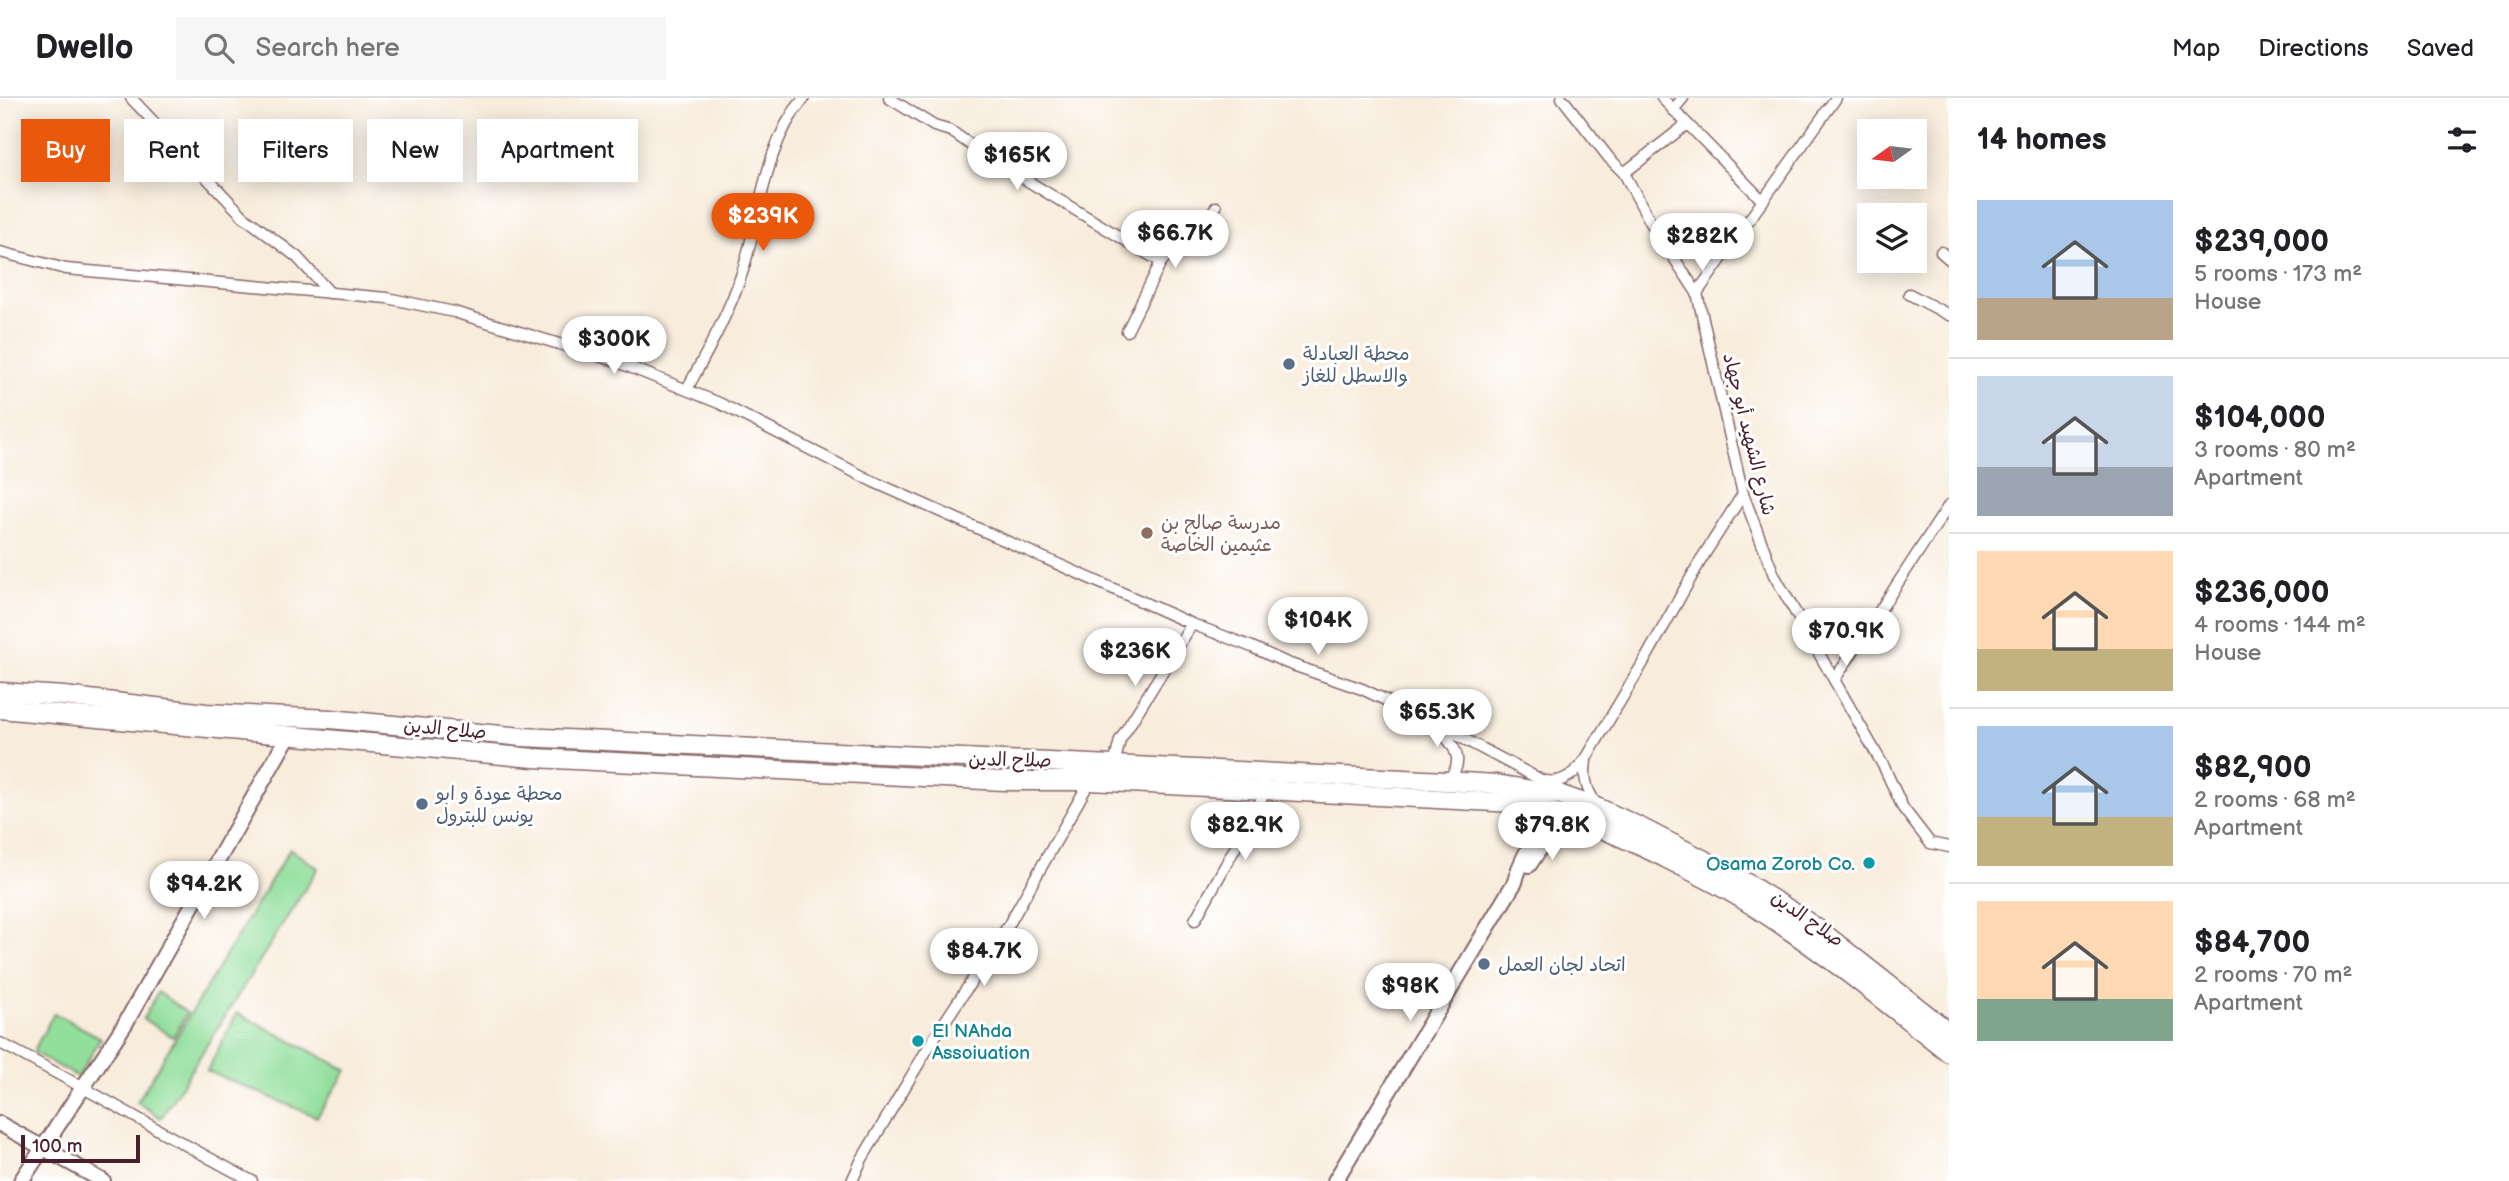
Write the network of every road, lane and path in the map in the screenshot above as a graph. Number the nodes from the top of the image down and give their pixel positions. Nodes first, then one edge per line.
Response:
1 (131, 98) edge
2 (804, 98) edge
3 (889, 98) edge
4 (1562, 98) edge
5 (1662, 98) edge
6 (1683, 98) edge
7 (1836, 98) edge
8 (1673, 110) junction
9 (1687, 124) junction
10 (1624, 173) junction
11 (1763, 201) junction
12 (1216, 207) dead end
13 (0, 252) edge
14 (1161, 262) junction
15 (330, 293) junction
16 (1697, 293) junction
17 (1909, 294) dead end
18 (1949, 315) edge
19 (1127, 331) dead end
20 (687, 389) junction
21 (1743, 494) junction
22 (1949, 505) edge
23 (1192, 624) junction
24 (1835, 679) junction
25 (0, 692) edge
26 (0, 709) edge
27 (1430, 721) junction
28 (289, 735) junction
29 (571, 739) junction
30 (849, 753) junction
31 (1587, 757) junction
32 (568, 760) junction
33 (1114, 765) junction
34 (845, 773) junction
35 (1090, 781) junction
36 (1446, 781) junction
37 (1546, 781) junction
38 (1265, 790) junction
39 (1575, 799) junction
40 (1515, 803) junction
41 (1599, 808) junction
42 (1582, 820) junction
43 (1949, 847) edge
44 (1515, 882) junction
45 (1768, 906) junction
46 (1195, 920) dead end
47 (1814, 937) junction
48 (1949, 1032) edge
49 (0, 1043) edge
50 (1949, 1054) edge
51 (83, 1086) junction
52 (0, 1124) edge
53 (42, 1148) junction
54 (21, 1181) edge
55 (103, 1181) edge
56 (252, 1181) edge
57 (852, 1181) edge
58 (1335, 1181) edge

1 - 15 street
2 - 20 street
3 - 14 street
4 - 10 street, شارع الشهيد أبو جهاد
5 - 8 street
6 - 8 street
7 - 11 street
8 - 9 street
9 - 10 street
9 - 11 street
10 - 16 street, شارع الشهيد أبو جهاد
11 - 16 street
12 - 14 street
13 - 15 street
14 - 19 street
15 - 20 street
16 - 21 street, شارع الشهيد أبو جهاد
17 - 18 street
20 - 23 street
21 - 24 street, شارع الشهيد أبو جهاد
21 - 31 street
22 - 24 street
23 - 27 street
23 - 33 street
24 - 43 street, شارع الشهيد أبو جهاد
25 - 29 highway, صلاح الدين
26 - 28 highway, صلاح الدين
27 - 36 street
27 - 37 street
28 - 32 highway, صلاح الدين
28 - 51 main road
29 - 30 highway, صلاح الدين
29 - 32 highway
30 - 33 highway, صلاح الدين
30 - 34 highway
31 - 37 street
31 - 41 street
32 - 34 highway, صلاح الدين
33 - 36 highway, صلاح الدين
34 - 35 highway, صلاح الدين
35 - 38 highway, صلاح الدين
35 - 57 street
36 - 39 highway, صلاح الدين
37 - 39 street
38 - 40 highway, صلاح الدين
38 - 46 street
39 - 41 highway, صلاح الدين
40 - 42 highway, صلاح الدين
40 - 44 main road
41 - 45 highway, صلاح الدين
42 - 44 main road
42 - 45 highway, صلاح الدين
44 - 58 main road
45 - 47 highway, صلاح الدين
47 - 48 highway, صلاح الدين
47 - 50 highway, صلاح الدين
49 - 51 street
51 - 53 main road
51 - 56 street
52 - 53 main road
53 - 54 main road
53 - 55 main road

